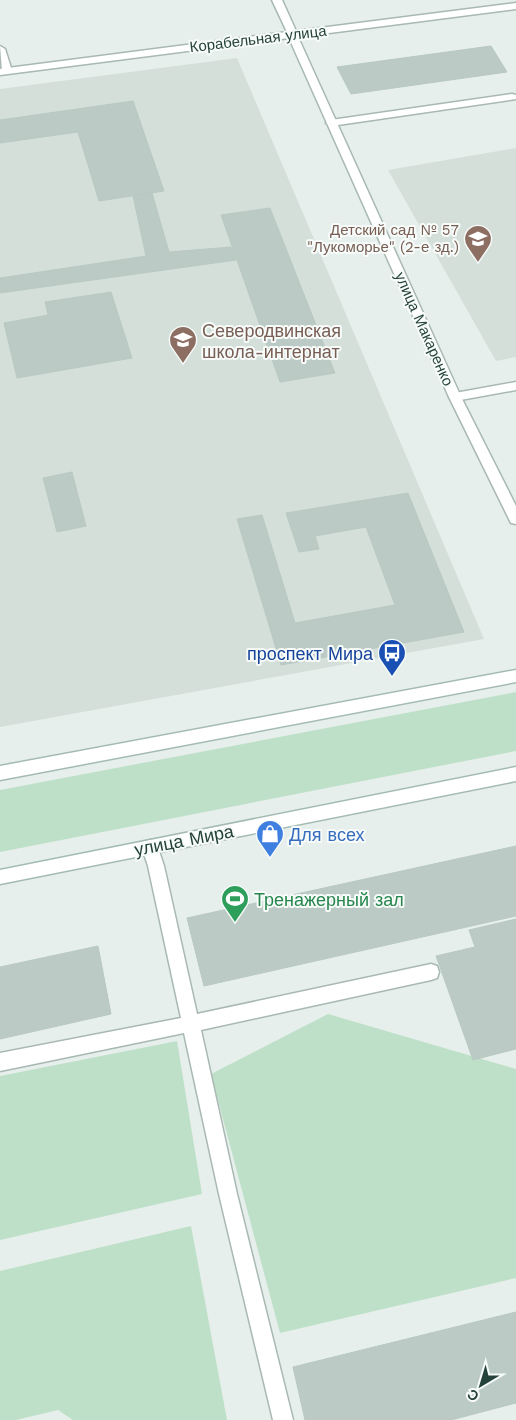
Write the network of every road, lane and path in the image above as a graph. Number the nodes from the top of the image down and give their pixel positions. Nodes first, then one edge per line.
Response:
1 (277, 0) edge
2 (516, 6) edge
3 (293, 35) junction
4 (0, 49) edge
5 (3, 71) edge
6 (512, 97) dead end
7 (331, 123) junction
8 (516, 386) edge
9 (454, 397) junction
10 (516, 519) edge
11 (516, 676) edge
12 (0, 773) edge
13 (516, 774) edge
14 (150, 847) junction
15 (0, 877) edge
16 (431, 972) dead end
17 (190, 1024) junction
18 (0, 1062) edge
19 (283, 1420) edge

1 - 3 street, улица Макаренко
2 - 3 street, Корабельная улица
3 - 5 street, Корабельная улица
3 - 7 street, улица Макаренко
4 - 5 street
6 - 7 street
7 - 9 street, улица Макаренко
8 - 9 street
9 - 10 street, улица Макаренко
11 - 12 street
13 - 14 street, улица Мира
14 - 15 street, улица Мира
14 - 17 street
16 - 17 street
17 - 18 street
17 - 19 street

